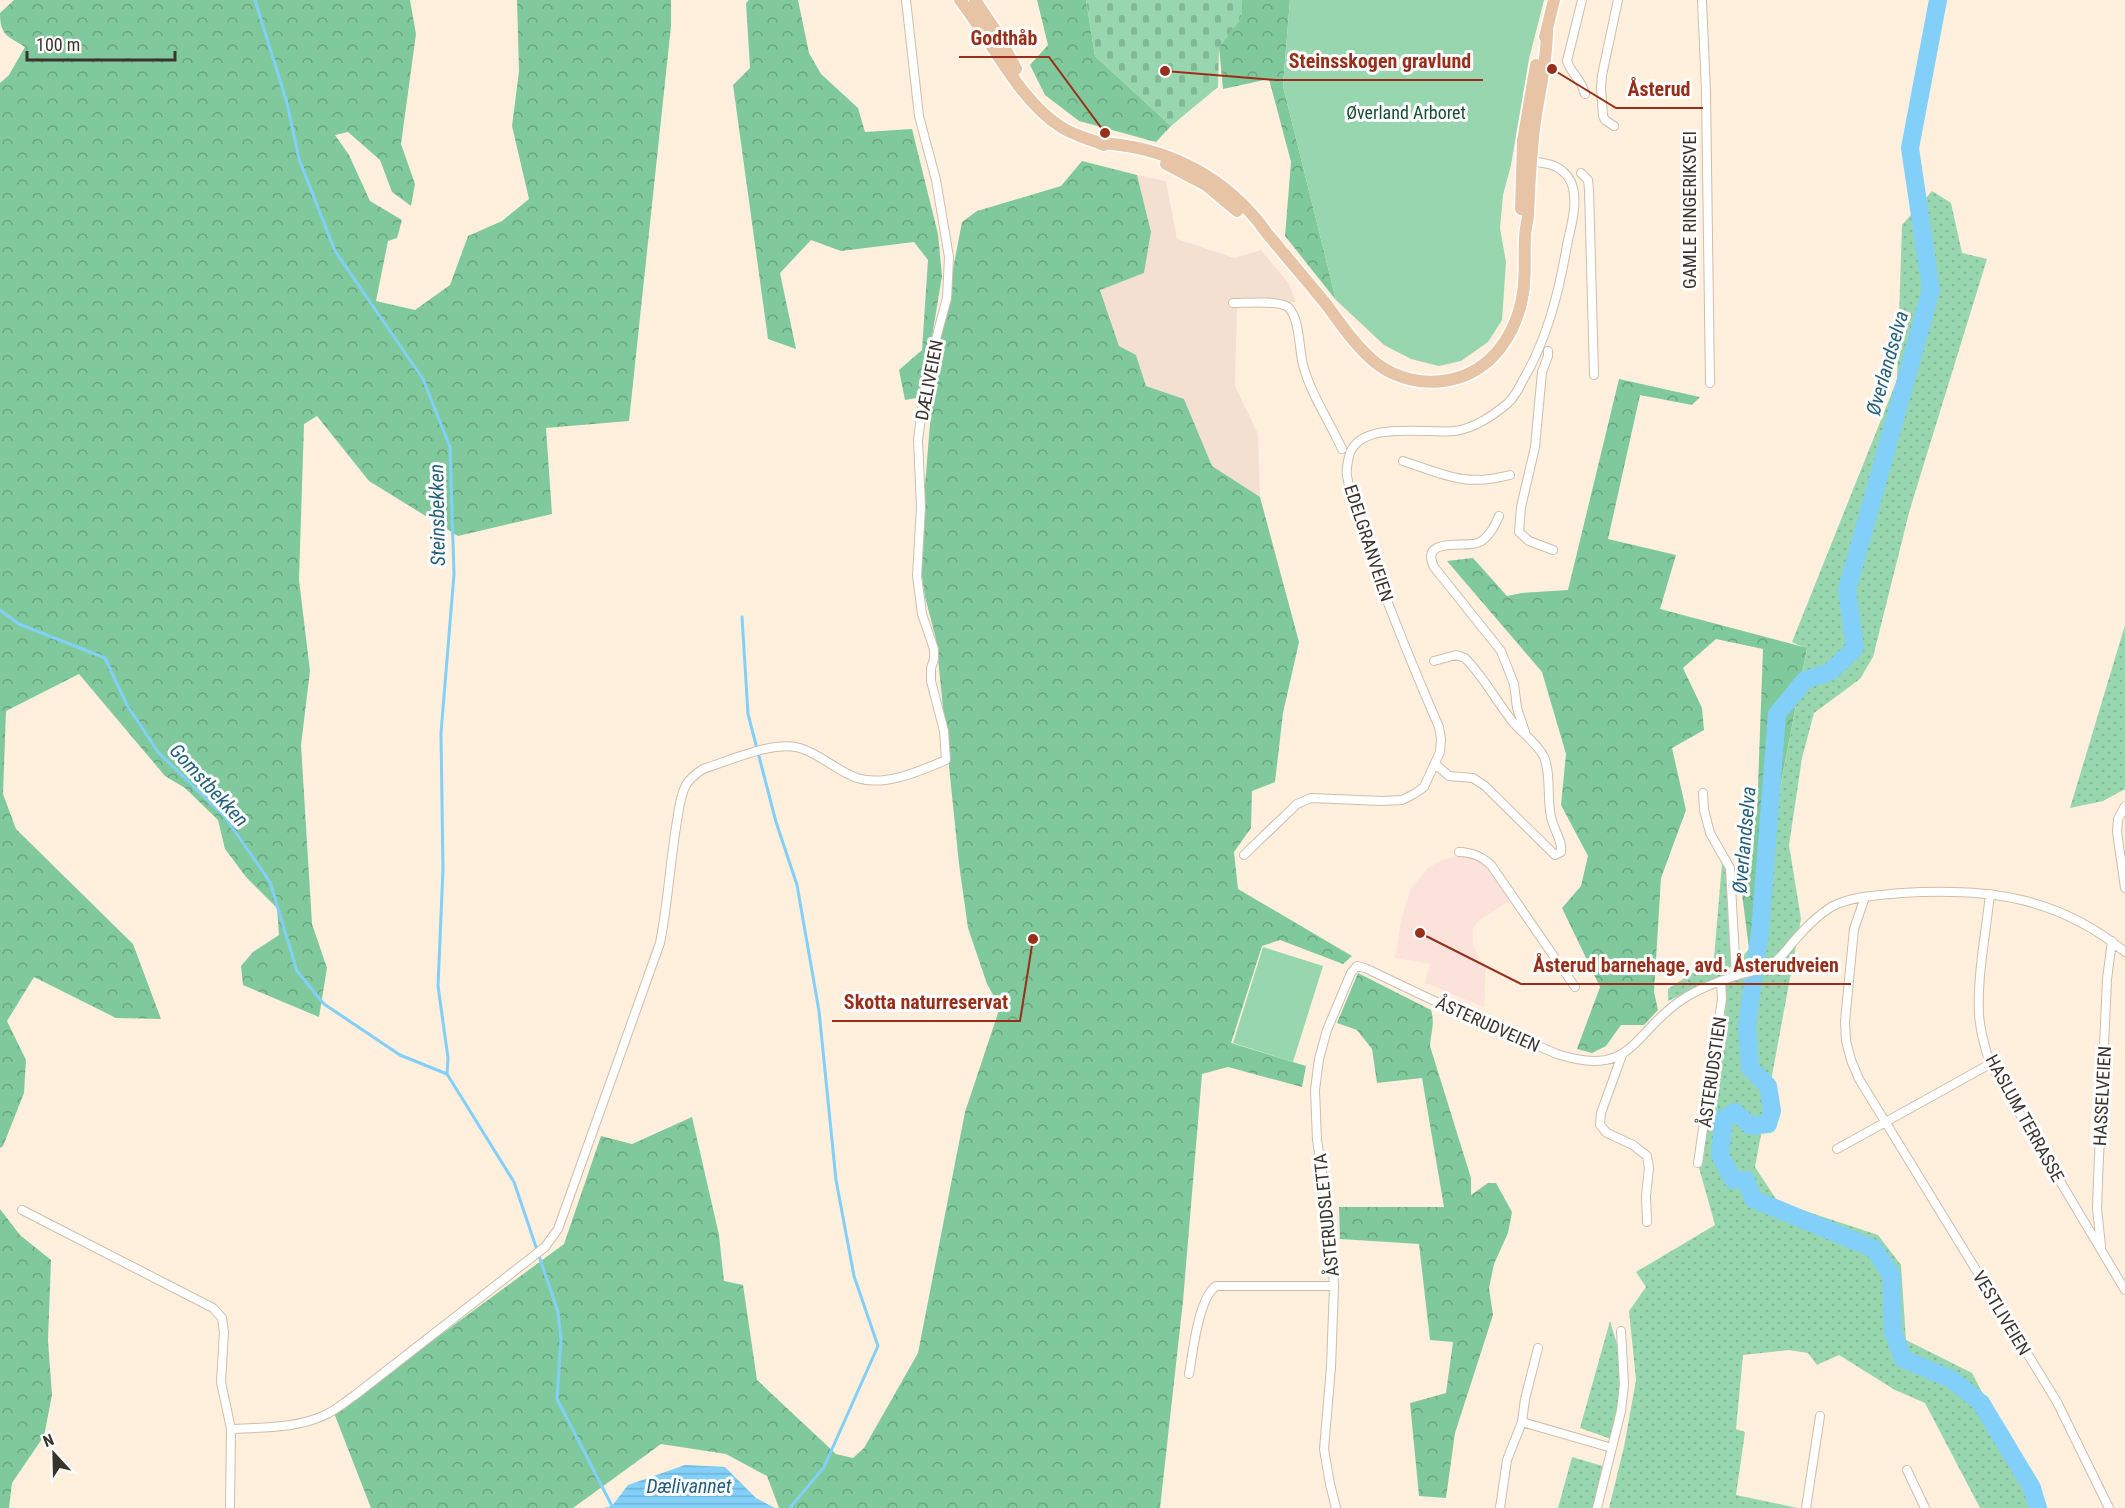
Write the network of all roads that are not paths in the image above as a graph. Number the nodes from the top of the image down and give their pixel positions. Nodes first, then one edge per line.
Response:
1 (906, 0) edge
2 (1554, 0) edge
3 (1582, 0) edge
4 (1618, 0) edge
5 (1702, 0) edge
6 (968, 1) edge
7 (1585, 94) dead end
8 (1614, 126) dead end
9 (1526, 161) junction
10 (1581, 173) dead end
11 (1233, 303) dead end
12 (1548, 351) dead end
13 (1594, 375) dead end
14 (1710, 383) dead end
15 (1342, 449) dead end
16 (1404, 461) dead end
17 (1510, 475) dead end
18 (1500, 516) dead end
19 (1553, 550) dead end
20 (1434, 660) dead end
21 (1526, 737) junction
22 (1435, 764) junction
23 (1703, 793) dead end
24 (2125, 806) edge
25 (1459, 852) dead end
26 (1244, 855) dead end
27 (2125, 888) edge
28 (1990, 894) junction
29 (1865, 897) junction
30 (2112, 941) junction
31 (2125, 952) edge
32 (1357, 966) joint
33 (1736, 976) junction
34 (1721, 981) junction
35 (1575, 987) dead end
36 (1622, 1054) junction
37 (1990, 1064) junction
38 (1886, 1123) junction
39 (1837, 1149) dead end
40 (1698, 1163) dead end
41 (22, 1210) dead end
42 (1647, 1222) dead end
43 (2101, 1251) junction
44 (1334, 1286) junction
45 (2125, 1290) edge
46 (1621, 1331) dead end
47 (1538, 1348) dead end
48 (1189, 1374) dead end
49 (1820, 1416) dead end
50 (1522, 1422) junction
51 (231, 1429) junction
52 (1612, 1448) junction
53 (1907, 1470) dead end
54 (230, 1508) edge
55 (1336, 1508) edge
56 (1500, 1508) edge
57 (1596, 1508) edge
58 (1806, 1508) edge
59 (1925, 1508) edge
60 (2109, 1508) edge

1 - 51 street, DÆLIVEIEN
2 - 9 main road
3 - 7 street
4 - 8 street
5 - 14 street, GAMLE RINGERIKSVEI
6 - 9 main road
9 - 22 street, EDELGRANVEIEN
10 - 13 street
11 - 15 street
12 - 19 street
16 - 17 street
18 - 21 street
20 - 21 street
21 - 22 street
22 - 26 street, EDELGRANVEIEN
23 - 33 street
24 - 27 street
25 - 35 street
28 - 29 street, ÅSTERUDVEIEN
28 - 30 street, ÅSTERUDVEIEN
28 - 37 street, HASLUM TERRASSE
29 - 33 street, ÅSTERUDVEIEN
29 - 38 street, VESTLIVEIEN
30 - 31 street, ÅSTERUDVEIEN
30 - 43 street, HASSELVEIEN
32 - 36 street, ÅSTERUDVEIEN
32 - 44 street, ÅSTERUDSLETTA
33 - 34 street, ÅSTERUDVEIEN
34 - 36 street, ÅSTERUDVEIEN
34 - 40 street, ÅSTERUDSTIEN
36 - 42 street
37 - 38 street
37 - 43 street, HASLUM TERRASSE
38 - 39 street
38 - 60 street, VESTLIVEIEN
41 - 51 street
43 - 45 street, HASLUM TERRASSE
44 - 48 street
44 - 55 street, ÅSTERUDSLETTA
46 - 52 street
47 - 50 street
49 - 58 street
50 - 52 street
50 - 56 street
51 - 54 street
52 - 57 street
53 - 59 street

